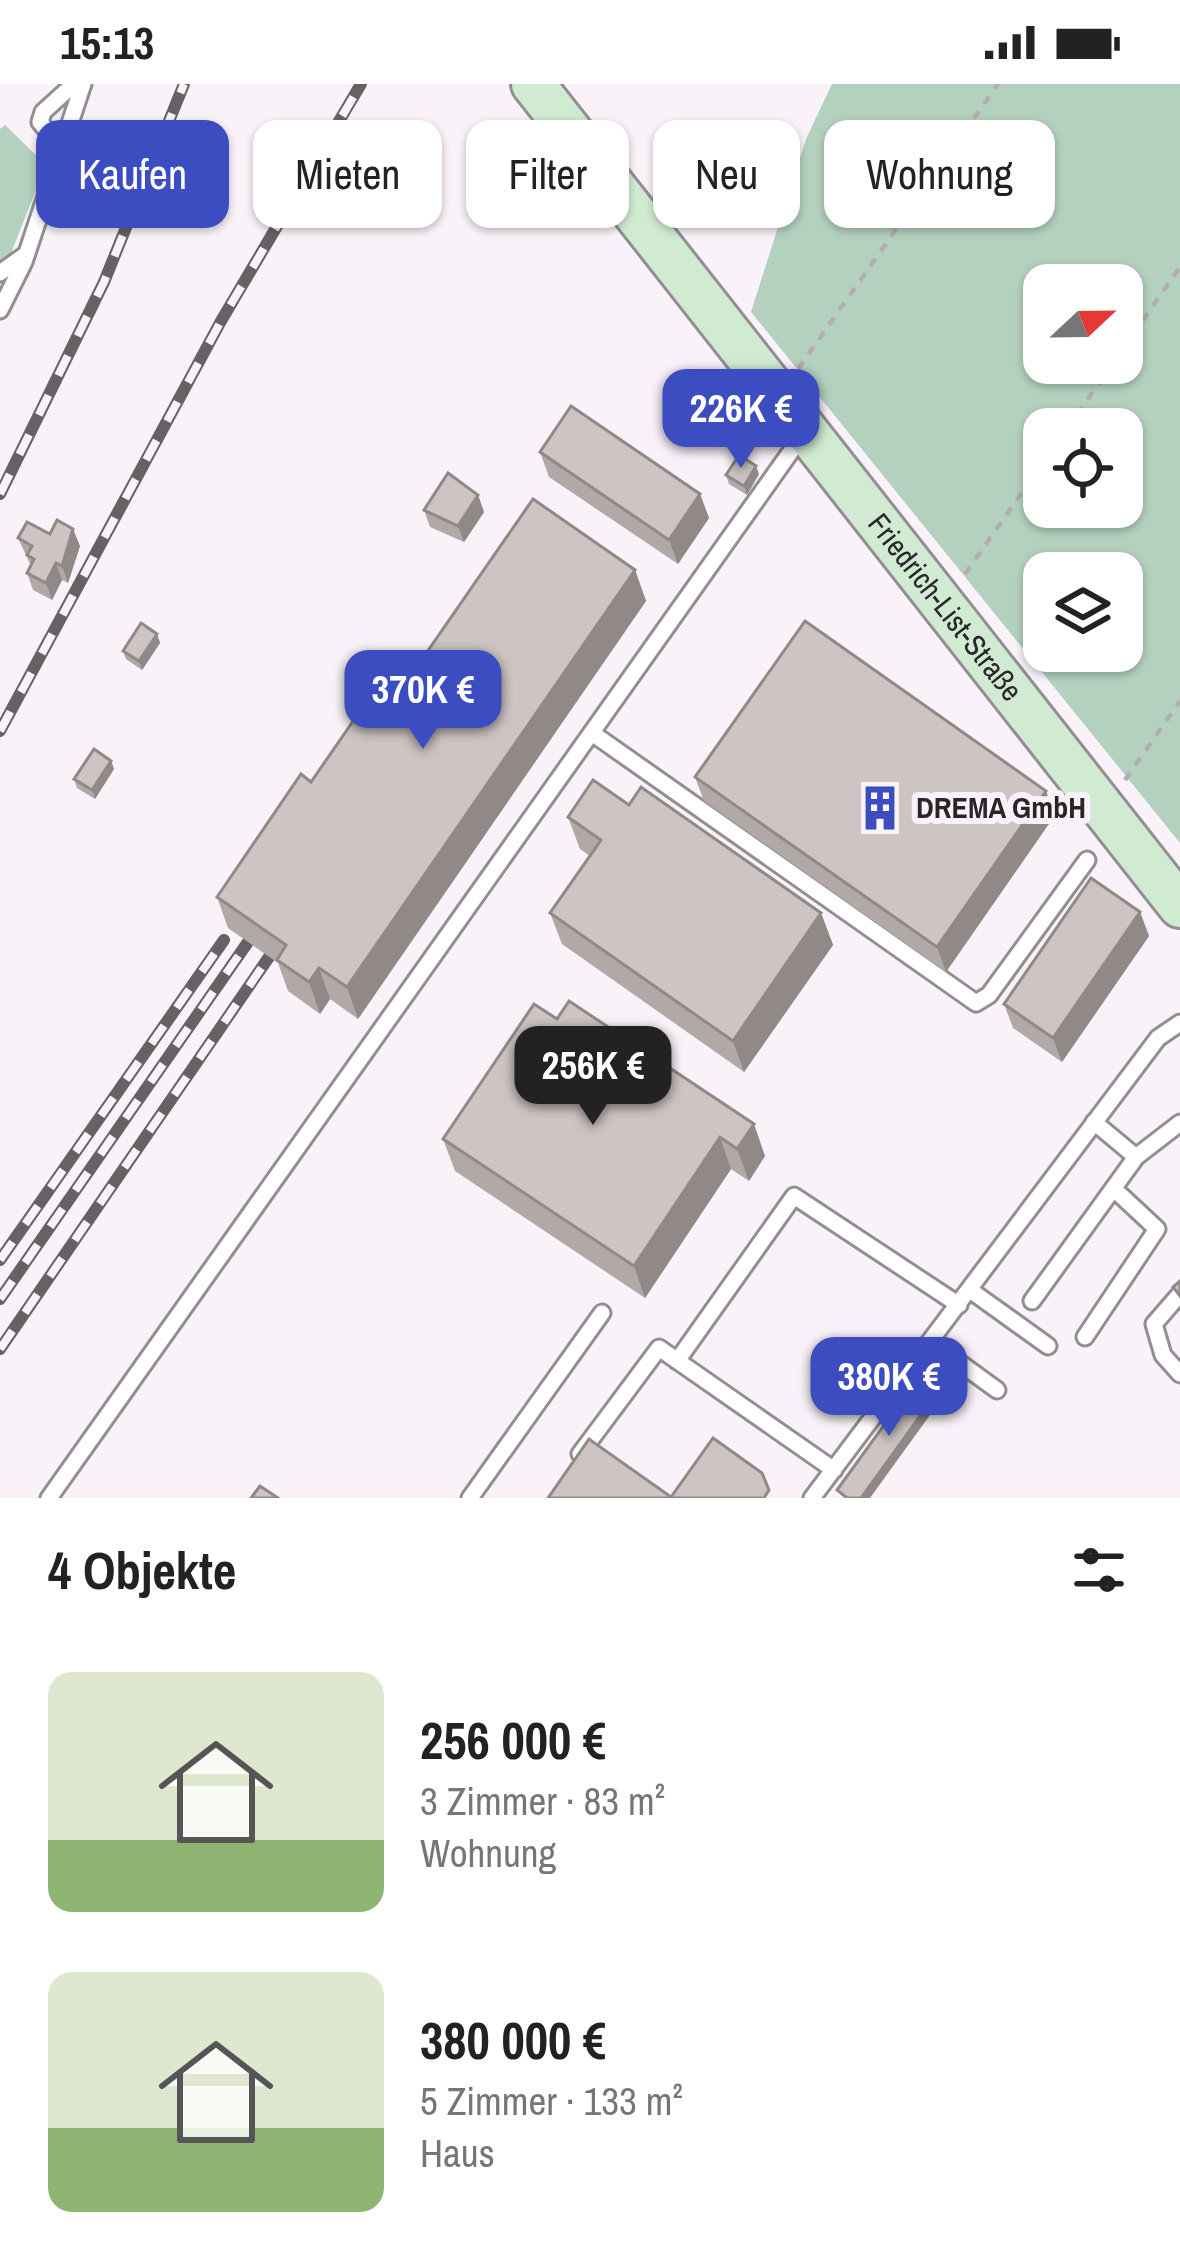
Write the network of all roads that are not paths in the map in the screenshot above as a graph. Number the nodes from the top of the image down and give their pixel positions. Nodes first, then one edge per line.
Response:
1 (74, 84) edge
2 (83, 84) edge
3 (532, 84) edge
4 (41, 120) edge
5 (71, 120) edge
6 (36, 227) edge
7 (27, 254) junction
8 (0, 273) edge
9 (0, 310) edge
10 (805, 432) junction
11 (592, 733) junction
12 (1088, 860) dead end
13 (1180, 906) edge
14 (1180, 1023) edge
15 (1094, 1122) junction
16 (1180, 1123) edge
17 (1136, 1157) junction
18 (1114, 1189) junction
19 (970, 1290) junction
20 (1180, 1294) edge
21 (1032, 1301) dead end
22 (959, 1305) junction
23 (602, 1313) dead end
24 (1085, 1337) dead end
25 (931, 1342) junction
26 (1048, 1346) dead end
27 (677, 1361) junction
28 (1180, 1374) edge
29 (997, 1390) dead end
30 (574, 1462) edge
31 (834, 1469) junction
32 (50, 1498) edge
33 (470, 1498) edge
34 (812, 1498) edge

1 - 4 lane
2 - 5 lane
3 - 10 street, Friedrich-List-Straße
6 - 7 lane
7 - 8 lane
7 - 9 lane
10 - 11 lane
10 - 13 street, Friedrich-List-Straße
11 - 12 lane
11 - 32 lane
14 - 15 lane
15 - 17 lane
15 - 19 lane
16 - 17 lane
17 - 18 lane
18 - 21 lane
18 - 24 lane
19 - 22 lane
19 - 26 lane
20 - 28 lane
22 - 25 lane
22 - 27 lane
23 - 33 lane
25 - 29 lane
25 - 31 lane
27 - 30 lane
27 - 31 lane
31 - 34 lane

